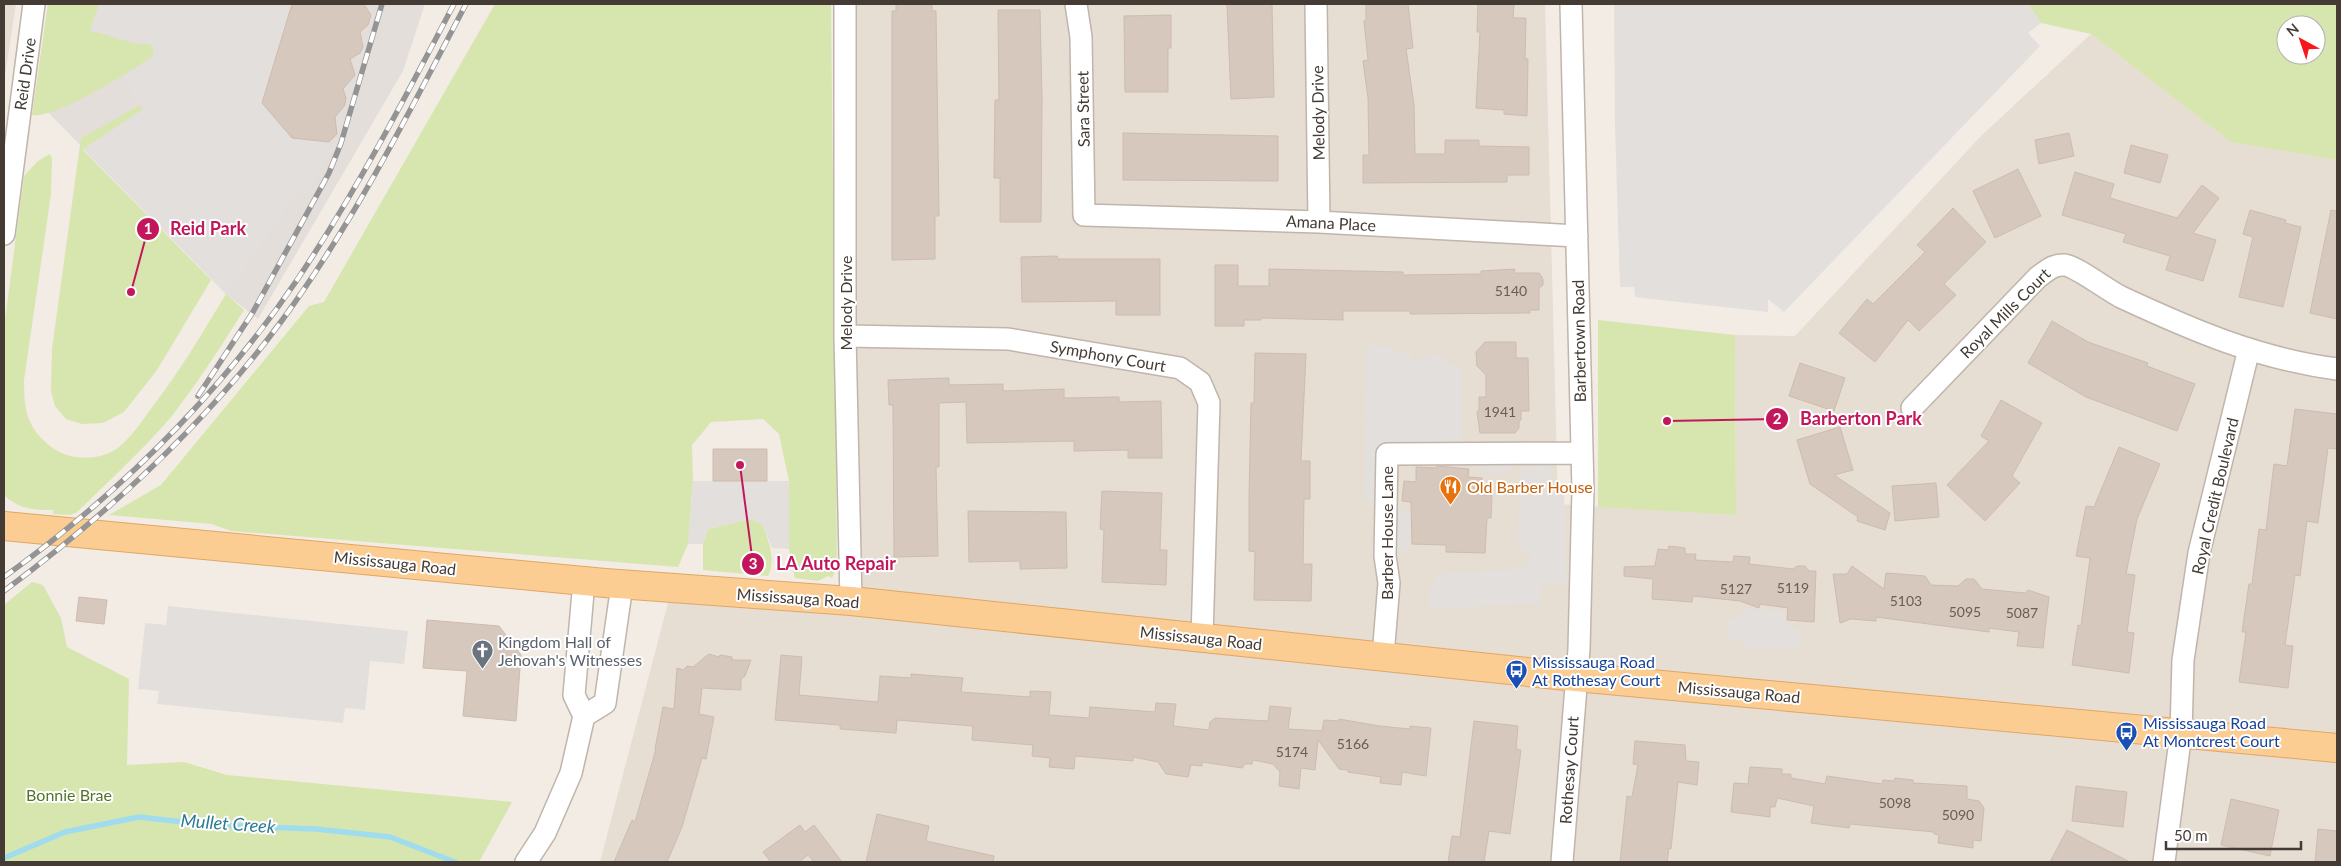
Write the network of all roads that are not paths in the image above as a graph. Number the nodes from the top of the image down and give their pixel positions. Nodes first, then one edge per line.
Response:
1 (34, 4) edge
2 (845, 4) edge
3 (1076, 4) edge
4 (1316, 4) edge
5 (1571, 4) edge
6 (1084, 215) joint
7 (1319, 222) junction
8 (4, 234) edge
9 (1577, 236) junction
10 (845, 336) junction
11 (2249, 349) junction
12 (2337, 369) edge
13 (1912, 408) dead end
14 (1582, 453) junction
15 (4, 526) edge
16 (584, 581) junction
17 (622, 585) junction
18 (851, 601) junction
19 (1202, 638) junction
20 (1383, 656) junction
21 (1576, 677) junction
22 (584, 716) junction
23 (2181, 733) junction
24 (2337, 748) edge
25 (526, 862) edge
26 (1562, 862) edge
27 (2164, 862) edge

1 - 8 street, Reid Drive
2 - 10 street, Melody Drive
3 - 6 street, Sara Street
4 - 7 street, Melody Drive
5 - 9 street, Barbertown Road
6 - 7 street, Amana Place
7 - 9 street, Amana Place
9 - 14 street, Barbertown Road
10 - 18 street, Melody Drive
10 - 19 street, Symphony Court
11 - 12 street
11 - 13 street, Royal Mills Court
11 - 23 street, Royal Credit Boulevard
14 - 20 street, Barber House Lane
14 - 21 street, Barbertown Road
15 - 16 main road, Mississauga Road
16 - 17 main road, Mississauga Road
16 - 22 street
17 - 18 main road, Mississauga Road
17 - 22 street
18 - 19 main road, Mississauga Road
19 - 20 main road, Mississauga Road
20 - 21 main road, Mississauga Road
21 - 23 main road, Mississauga Road
21 - 26 street, Rothesay Court
22 - 25 street
23 - 24 main road, Mississauga Road
23 - 27 street, Royal Credit Boulevard

